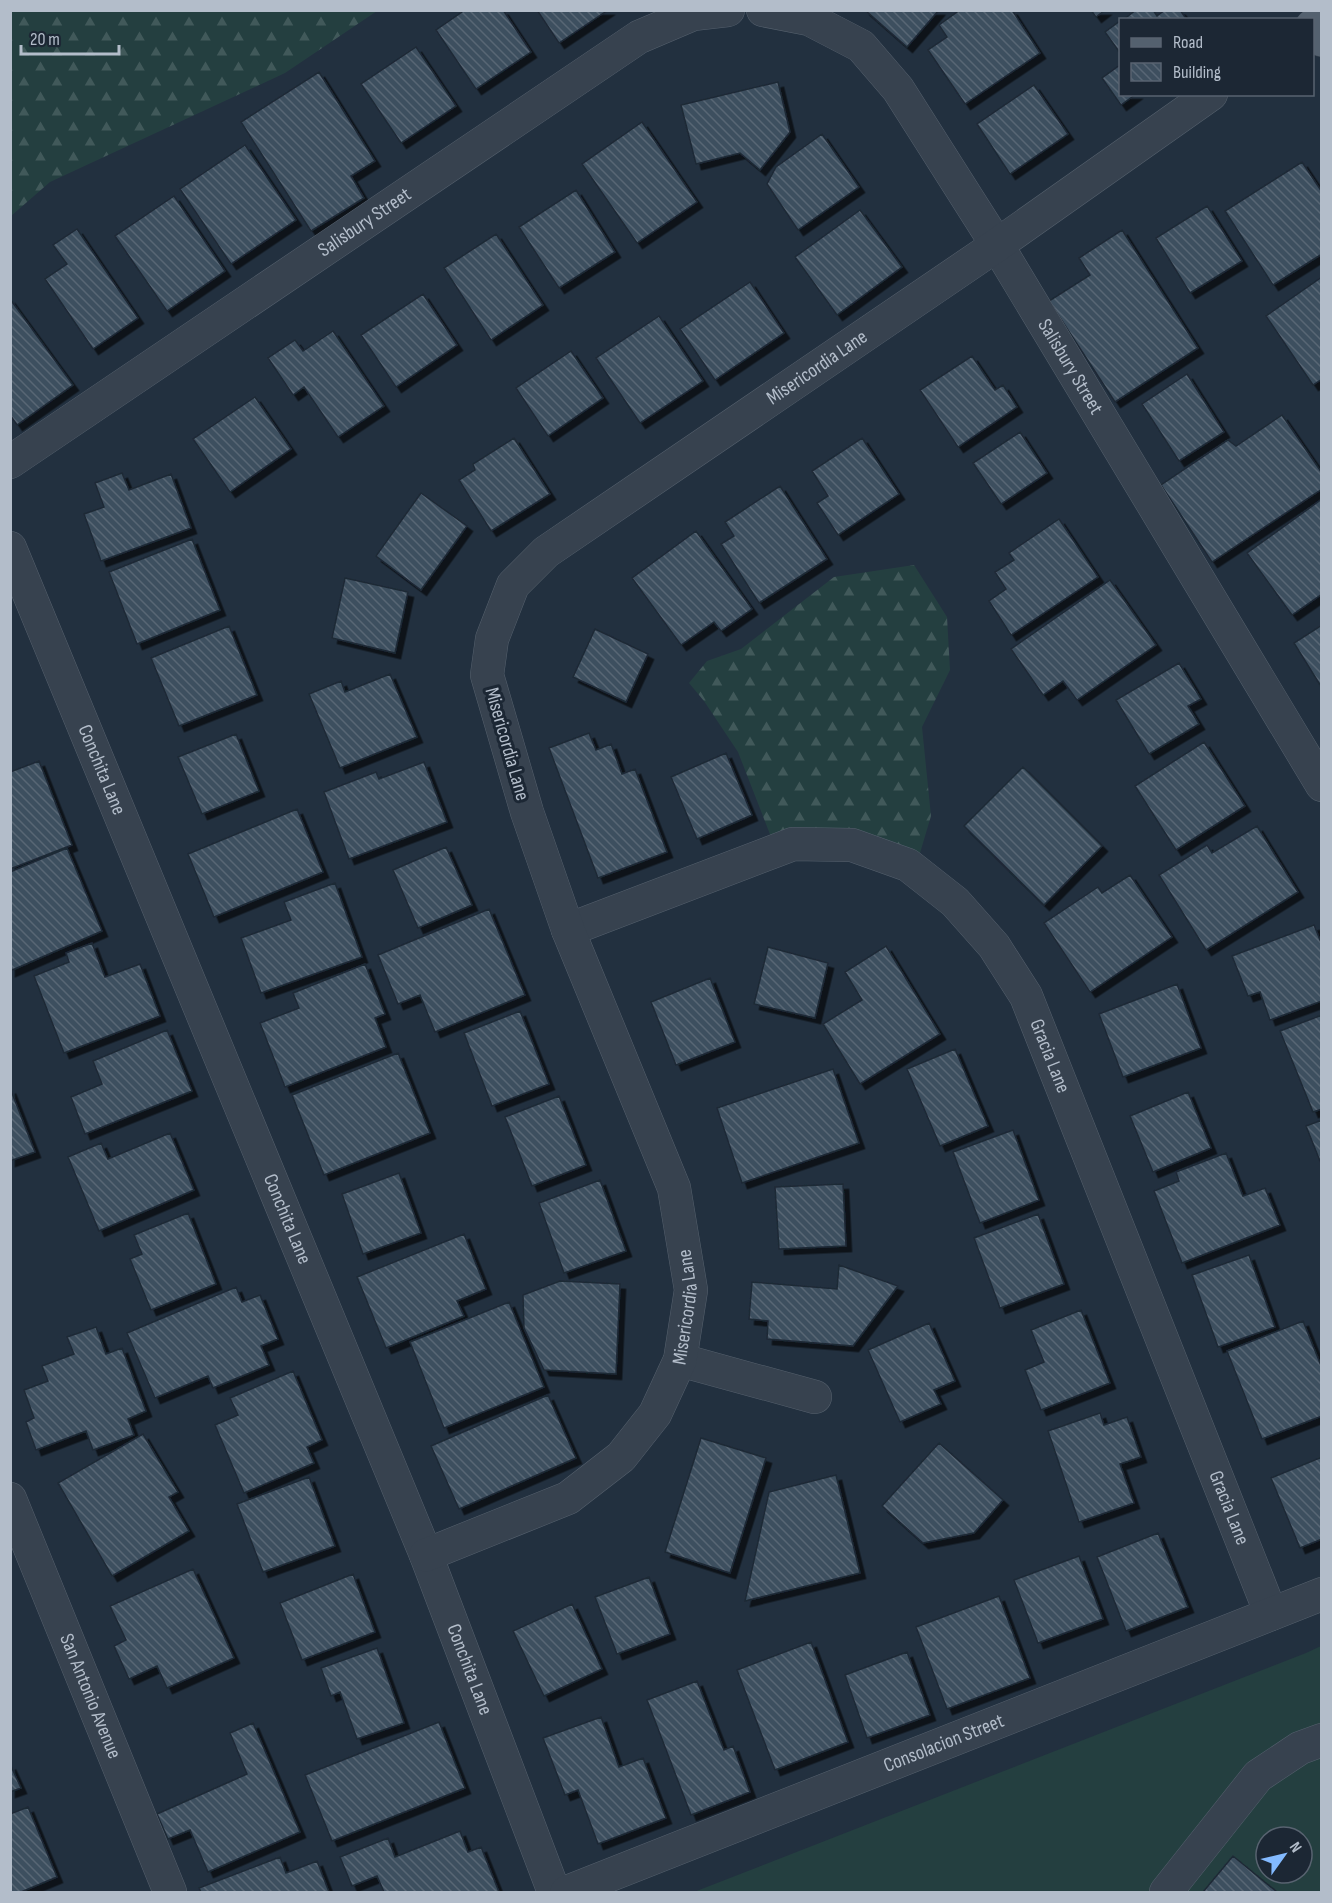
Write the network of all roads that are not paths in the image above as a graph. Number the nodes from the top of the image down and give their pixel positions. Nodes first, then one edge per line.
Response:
1 (728, 10) edge
2 (763, 10) edge
3 (1208, 96) edge
4 (997, 245) junction
5 (10, 462) edge
6 (10, 548) edge
7 (1322, 785) edge
8 (568, 930) junction
9 (680, 1360) junction
10 (815, 1397) dead end
11 (10, 1499) edge
12 (426, 1555) junction
13 (1322, 1594) edge
14 (1271, 1614) junction
15 (1322, 1740) edge
16 (170, 1893) edge
17 (554, 1893) edge
18 (567, 1893) edge
19 (1166, 1893) edge

1 - 5 street, Salisbury Street
2 - 4 street, Salisbury Street
3 - 4 street, Misericordia Lane
4 - 7 street, Salisbury Street
4 - 8 street, Misericordia Lane
6 - 12 street, Conchita Lane
8 - 9 street, Misericordia Lane
8 - 14 street, Gracia Lane
9 - 10 street
9 - 12 street, Misericordia Lane
11 - 16 street, San Antonio Avenue
12 - 17 street, Conchita Lane
13 - 14 street, Consolacion Street
14 - 18 street, Consolacion Street
15 - 19 street

